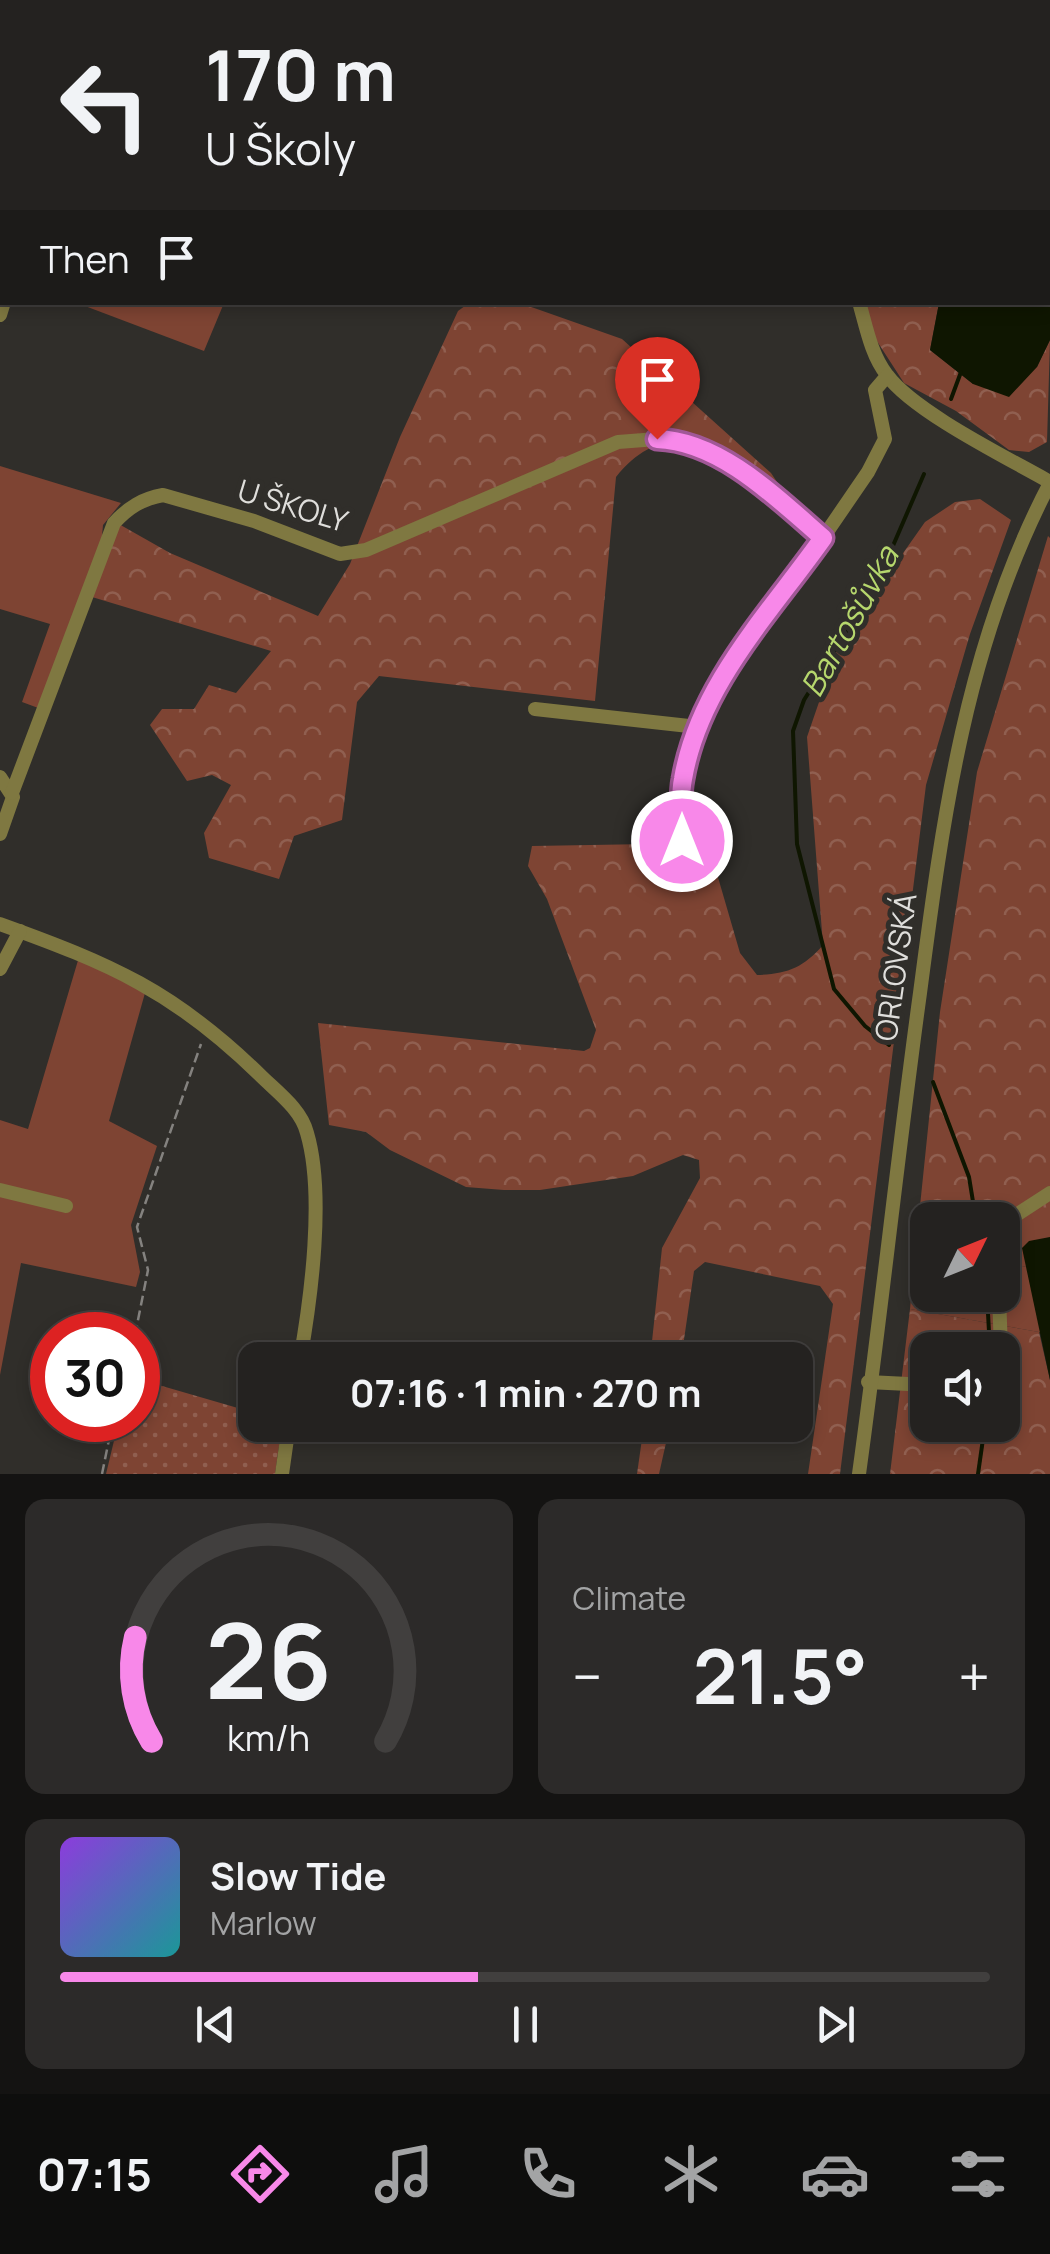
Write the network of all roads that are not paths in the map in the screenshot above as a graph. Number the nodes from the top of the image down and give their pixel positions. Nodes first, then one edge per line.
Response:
1 (860, 305) edge
2 (887, 376) junction
3 (1050, 483) edge
4 (823, 538) junction
5 (535, 709) dead end
6 (698, 726) junction
7 (0, 778) edge
8 (12, 793) junction
9 (0, 834) edge
10 (682, 841) dead end
11 (0, 924) edge
12 (20, 931) junction
13 (0, 969) edge
14 (0, 1190) edge
15 (1050, 1193) edge
16 (66, 1206) dead end
17 (1020, 1213) edge
18 (303, 1342) edge
19 (868, 1382) junction
20 (910, 1384) edge
21 (287, 1442) edge
22 (282, 1474) edge
23 (859, 1474) edge

1 - 2 street
2 - 3 street
2 - 4 street
3 - 19 street, ORLOVSKÁ
4 - 6 street
4 - 8 street, U ŠKOLY
5 - 6 street
6 - 10 street
7 - 8 street
8 - 9 street, U ŠKOLY
11 - 12 street
12 - 13 street
12 - 18 street
14 - 16 street
15 - 17 street
19 - 20 street
19 - 23 street, ORLOVSKÁ
21 - 22 street

